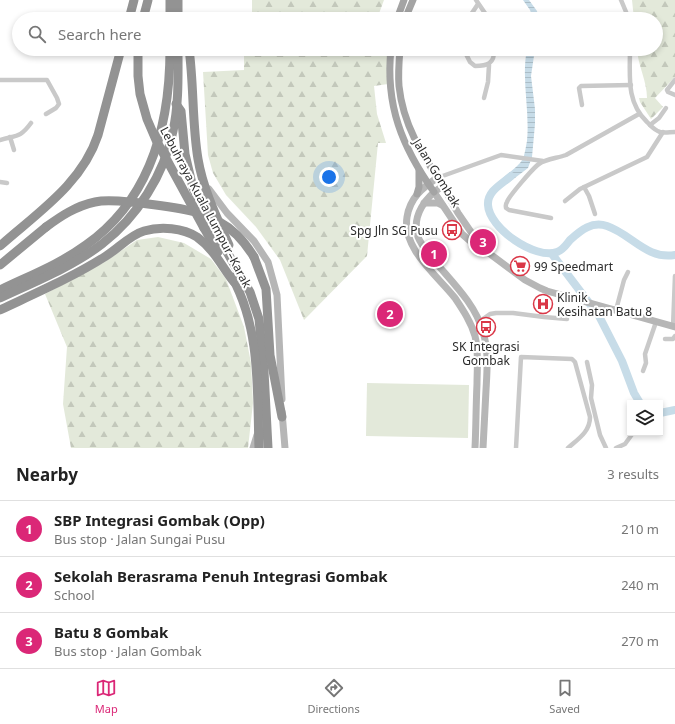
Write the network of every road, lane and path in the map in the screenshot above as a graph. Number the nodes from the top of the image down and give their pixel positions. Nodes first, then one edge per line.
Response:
1 (134, 0) edge
2 (148, 0) edge
3 (170, 0) edge
4 (178, 0) edge
5 (404, 0) edge
6 (413, 0) edge
7 (621, 0) edge
8 (477, 2) edge
9 (130, 12) edge
10 (145, 12) edge
11 (170, 12) edge
12 (178, 12) edge
13 (400, 12) edge
14 (408, 12) edge
15 (472, 12) edge
16 (484, 12) edge
17 (626, 12) edge
18 (119, 56) edge
19 (138, 56) edge
20 (170, 56) edge
21 (178, 56) edge
22 (190, 56) edge
23 (391, 56) edge
24 (400, 56) edge
25 (467, 56) edge
26 (493, 56) edge
27 (630, 56) edge
28 (489, 64) junction
29 (0, 80) edge
30 (675, 80) edge
31 (630, 85) junction
32 (675, 95) edge
33 (484, 98) dead end
34 (176, 104) junction
35 (582, 105) dead end
36 (666, 108) dead end
37 (46, 114) dead end
38 (638, 114) junction
39 (31, 123) dead end
40 (650, 125) junction
41 (663, 132) junction
42 (675, 132) edge
43 (10, 137) junction
44 (0, 140) edge
45 (14, 150) dead end
46 (543, 161) junction
47 (419, 168) junction
48 (201, 174) junction
49 (437, 178) junction
50 (0, 182) edge
51 (7, 183) dead end
52 (428, 184) junction
53 (443, 186) junction
54 (584, 187) junction
55 (434, 192) junction
56 (417, 194) junction
57 (566, 201) dead end
58 (424, 203) junction
59 (442, 205) junction
60 (595, 214) dead end
61 (551, 218) dead end
62 (0, 246) edge
63 (482, 248) junction
64 (0, 265) edge
65 (628, 272) dead end
66 (675, 276) edge
67 (234, 282) junction
68 (0, 290) edge
69 (250, 292) junction
70 (0, 298) edge
71 (0, 310) edge
72 (616, 310) junction
73 (268, 316) junction
74 (567, 319) dead end
75 (480, 321) junction
76 (656, 322) junction
77 (674, 327) edge
78 (675, 336) edge
79 (665, 339) dead end
80 (587, 362) dead end
81 (643, 371) dead end
82 (282, 418) junction
83 (258, 429) junction
84 (631, 436) edge
85 (268, 446) edge
86 (253, 448) edge
87 (258, 448) edge
88 (285, 448) edge
89 (475, 448) edge
90 (483, 448) edge
91 (516, 448) edge
92 (568, 448) edge
93 (606, 448) edge
94 (616, 448) edge

1 - 9 highway
2 - 10 highway
3 - 11 highway
4 - 12 highway
5 - 13 main road
6 - 14 main road
7 - 17 street
8 - 15 street
8 - 16 street
18 - 62 highway
19 - 67 highway, Lebuhraya Kuala Lumpur–Karak, bridge
20 - 68 highway
21 - 34 highway
22 - 48 highway
23 - 47 main road, Jalan Gombak
24 - 49 main road, Jalan Gombak
25 - 28 street
26 - 28 street
27 - 31 street
28 - 33 street
29 - 37 street
30 - 32 street
31 - 35 street
31 - 38 street
34 - 69 highway, Lebuhraya Kuala Lumpur–Karak
34 - 70 highway
36 - 40 street
38 - 40 street
38 - 46 street
39 - 43 street
40 - 41 street
41 - 42 street
41 - 54 street
43 - 44 street
43 - 45 street
46 - 49 street
46 - 61 street
47 - 52 main road, Jalan Gombak
47 - 56 main road
48 - 69 highway
48 - 82 main road
49 - 52 main road
49 - 53 main road, Jalan Gombak
50 - 51 street
52 - 55 main road, Jalan Gombak
52 - 56 main road
53 - 55 main road
53 - 63 main road, Jalan Gombak
54 - 57 street
54 - 60 street
55 - 58 main road
55 - 59 main road, Jalan Gombak
56 - 89 main road
58 - 59 main road
58 - 75 main road
59 - 63 main road, Jalan Gombak
63 - 72 main road, Jalan Gombak
64 - 73 highway, bridge
65 - 72 street
66 - 77 street
67 - 71 highway
67 - 83 highway, Lebuhraya Kuala Lumpur–Karak
69 - 85 highway, Lebuhraya Kuala Lumpur–Karak
72 - 76 main road, Jalan Gombak
73 - 82 highway
73 - 85 highway
74 - 75 street
75 - 90 main road
76 - 77 main road, Jalan Gombak
76 - 81 street
78 - 79 street
80 - 93 street
82 - 88 main road
83 - 86 main road
83 - 87 highway, Lebuhraya Kuala Lumpur–Karak
84 - 94 street
91 - 92 street

